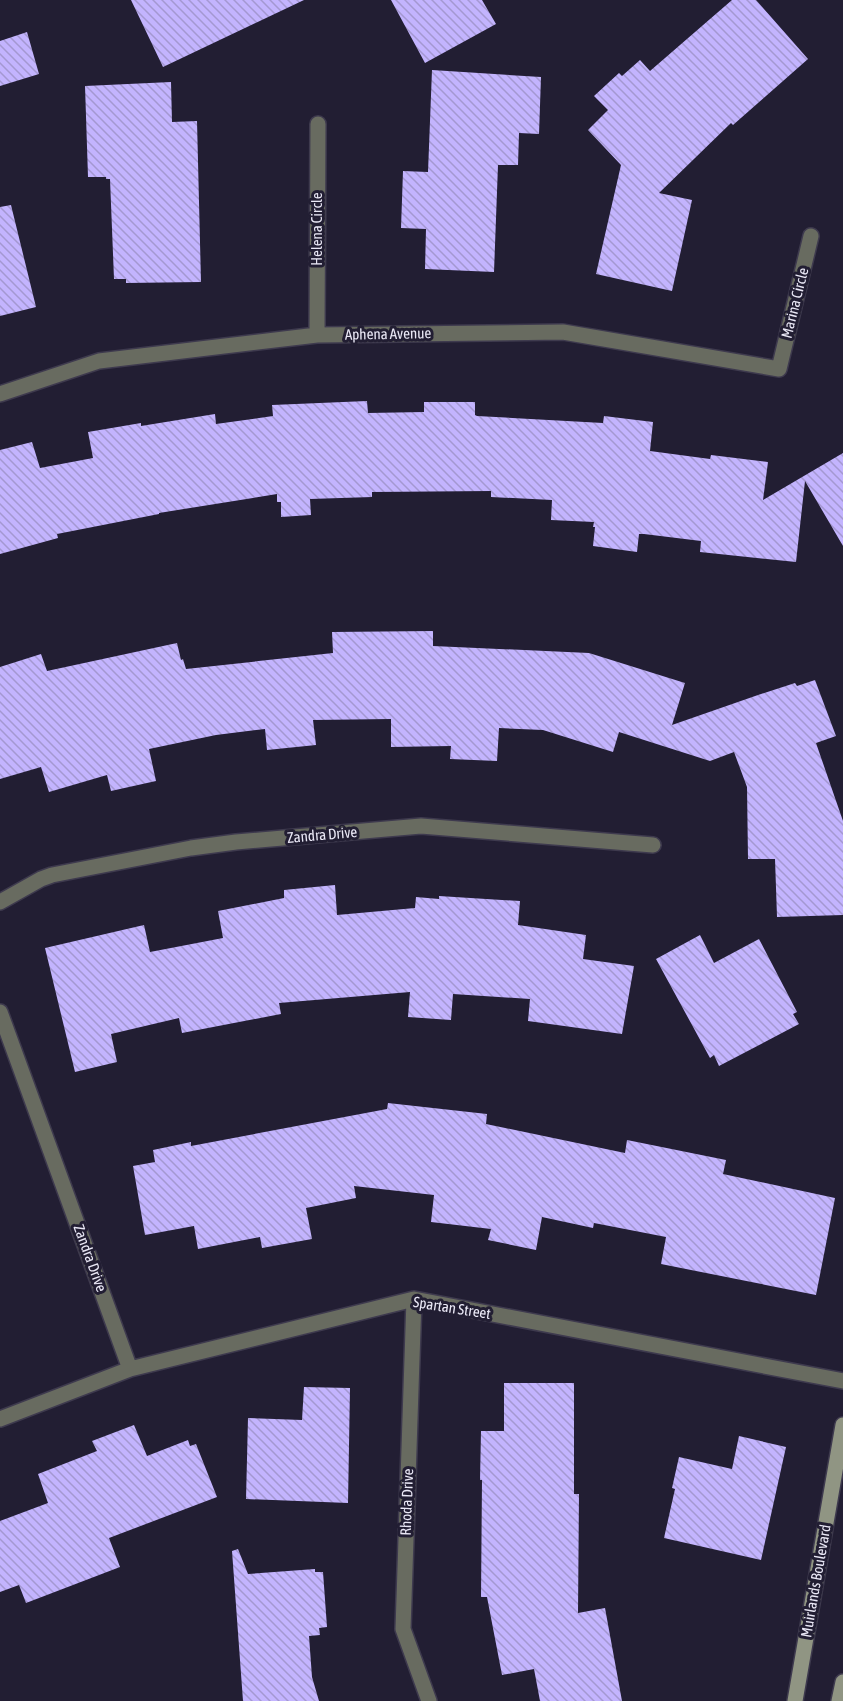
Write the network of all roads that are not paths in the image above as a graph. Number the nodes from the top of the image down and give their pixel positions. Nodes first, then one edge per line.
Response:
1 (318, 124) dead end
2 (811, 236) dead end
3 (317, 335) junction
4 (779, 369) joint
5 (0, 394) edge
6 (653, 845) dead end
7 (0, 902) edge
8 (0, 1012) edge
9 (414, 1299) junction
10 (130, 1369) junction
11 (843, 1381) edge
12 (0, 1419) edge
13 (843, 1425) edge
14 (843, 1682) edge
15 (429, 1701) edge
16 (795, 1701) edge
17 (839, 1701) edge

1 - 3 street, Helena Circle
2 - 4 street, Marina Circle
3 - 4 street, Aphena Avenue
3 - 5 street, Aphena Avenue
6 - 7 street, Zandra Drive
8 - 10 street, Zandra Drive
9 - 10 street, Spartan Street
9 - 11 street, Spartan Street
9 - 15 street, Rhoda Drive
10 - 12 street, Spartan Street
13 - 16 main road, Muirlands Boulevard
14 - 17 main road

